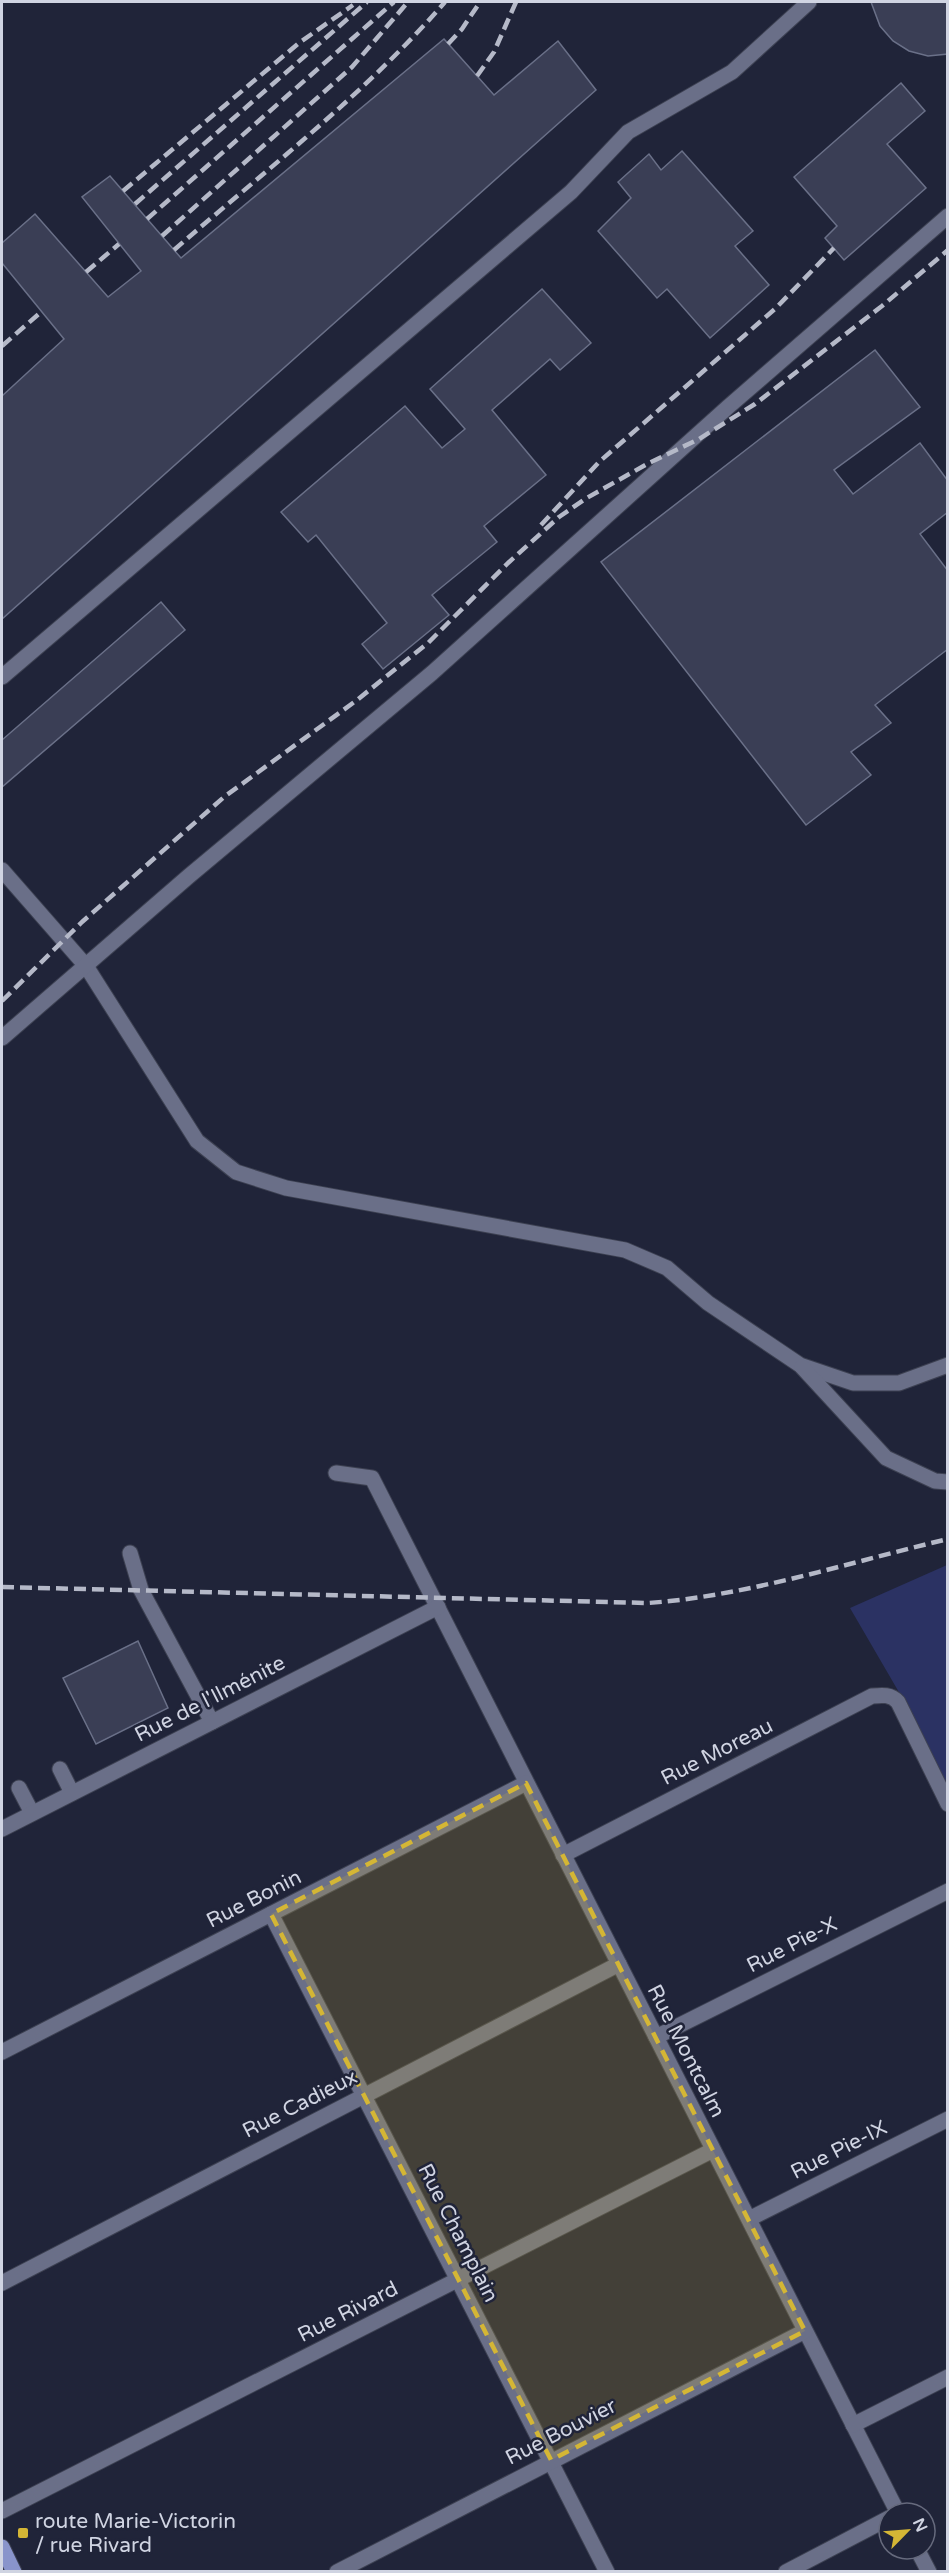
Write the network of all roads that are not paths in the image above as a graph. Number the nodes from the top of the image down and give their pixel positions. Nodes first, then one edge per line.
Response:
1 (809, 2) edge
2 (948, 216) edge
3 (2, 677) edge
4 (2, 870) edge
5 (86, 966) junction
6 (2, 1038) edge
7 (800, 1365) junction
8 (948, 1365) edge
9 (336, 1473) dead end
10 (948, 1482) edge
11 (130, 1553) dead end
12 (438, 1607) junction
13 (212, 1722) junction
14 (60, 1769) dead end
15 (525, 1783) junction
16 (19, 1788) dead end
17 (72, 1793) junction
18 (948, 1804) edge
19 (32, 1813) junction
20 (2, 1829) edge
21 (562, 1855) junction
22 (947, 1892) edge
23 (271, 1914) junction
24 (619, 1964) junction
25 (656, 2037) junction
26 (2, 2052) edge
27 (363, 2096) junction
28 (948, 2119) edge
29 (713, 2150) junction
30 (749, 2219) junction
31 (458, 2280) junction
32 (2, 2283) edge
33 (805, 2331) junction
34 (948, 2377) edge
35 (853, 2425) junction
36 (551, 2460) junction
37 (892, 2501) edge
38 (2, 2511) edge
39 (877, 2524) edge
40 (2, 2547) edge
41 (14, 2571) edge
42 (337, 2571) edge
43 (608, 2571) edge
44 (786, 2571) edge

1 - 3 street
2 - 5 street
4 - 5 street
5 - 6 street
5 - 7 street
7 - 8 street
7 - 10 street
9 - 12 street, Rue Montcalm
11 - 13 street
12 - 13 street, Rue de l'Ilménite
12 - 15 street, Rue Montcalm
13 - 17 street, Rue de l'Ilménite
14 - 17 street
15 - 21 street, Rue Montcalm
15 - 23 street, Rue Bonin
16 - 19 street
17 - 19 street, Rue de l'Ilménite
18 - 21 street, Rue Moreau
19 - 20 street, Rue de l'Ilménite
21 - 24 street, Rue Montcalm
22 - 25 street, Rue Pie-X
23 - 26 street, Rue Bonin
23 - 27 street, Rue Champlain
24 - 25 street, Rue Montcalm
24 - 27 street, Rue Cadieux
25 - 29 street, Rue Montcalm
27 - 31 street, Rue Champlain
27 - 32 street, Rue Cadieux
28 - 30 street, Rue Pie-IX
29 - 30 street, Rue Montcalm
29 - 31 street, Rue Rivard
30 - 33 street, Rue Montcalm
31 - 36 street, Rue Champlain
31 - 38 street, Rue Rivard
33 - 35 street, Rue Montcalm
33 - 36 street, Rue Bouvier
34 - 35 street
35 - 37 street, Rue Montcalm
36 - 42 street, Rue Bouvier
36 - 43 street, Rue Champlain
39 - 44 street
40 - 41 main road

